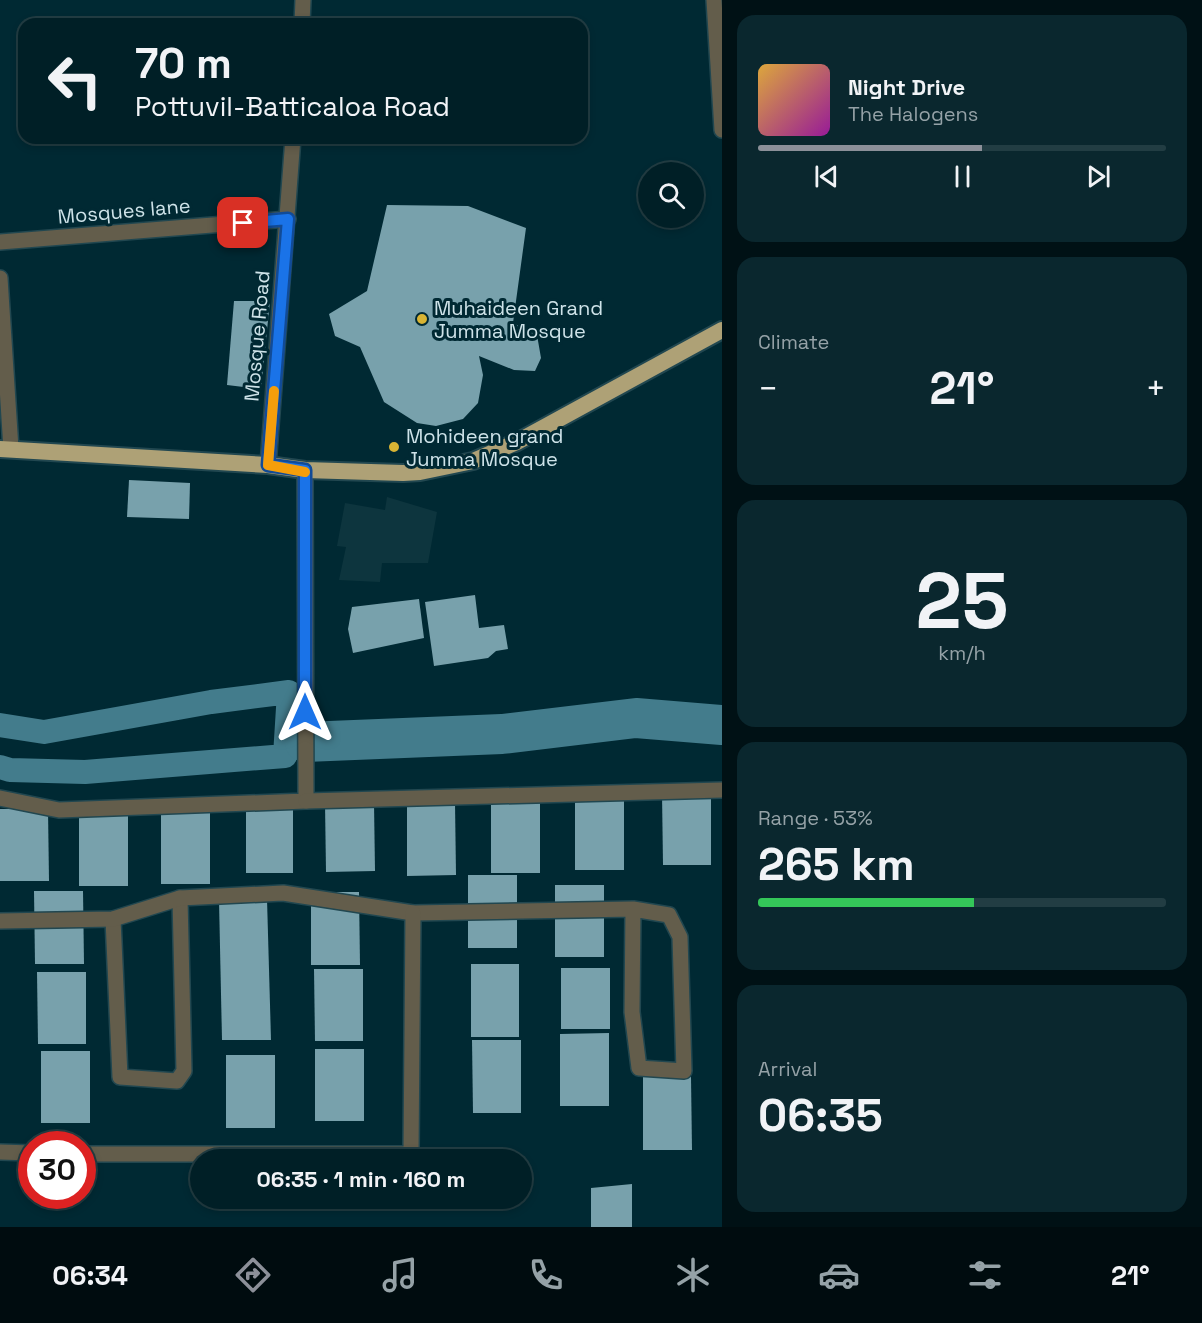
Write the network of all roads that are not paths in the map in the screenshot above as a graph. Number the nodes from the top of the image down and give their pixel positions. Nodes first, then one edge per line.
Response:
1 (303, 0) edge
2 (714, 0) edge
3 (302, 18) edge
4 (722, 130) edge
5 (293, 144) edge
6 (288, 219) junction
7 (0, 242) edge
8 (0, 278) edge
9 (722, 330) edge
10 (6, 449) edge
11 (268, 465) junction
12 (305, 470) junction
13 (722, 789) edge
14 (0, 798) edge
15 (306, 801) junction
16 (180, 898) junction
17 (633, 909) junction
18 (413, 913) junction
19 (113, 919) junction
20 (0, 921) edge
21 (0, 1152) edge
22 (18, 1153) edge
23 (96, 1154) edge

1 - 3 street
2 - 4 street
5 - 6 street, Mosque Road
6 - 7 street, Mosques lane
6 - 11 street, Mosque Road
8 - 10 street
9 - 12 highway
10 - 11 highway
11 - 12 highway
12 - 15 street
13 - 15 street
14 - 15 street
16 - 18 street
16 - 19 street
16 - 19 street
17 - 17 street
17 - 18 street
18 - 23 street
19 - 20 street
21 - 22 street

